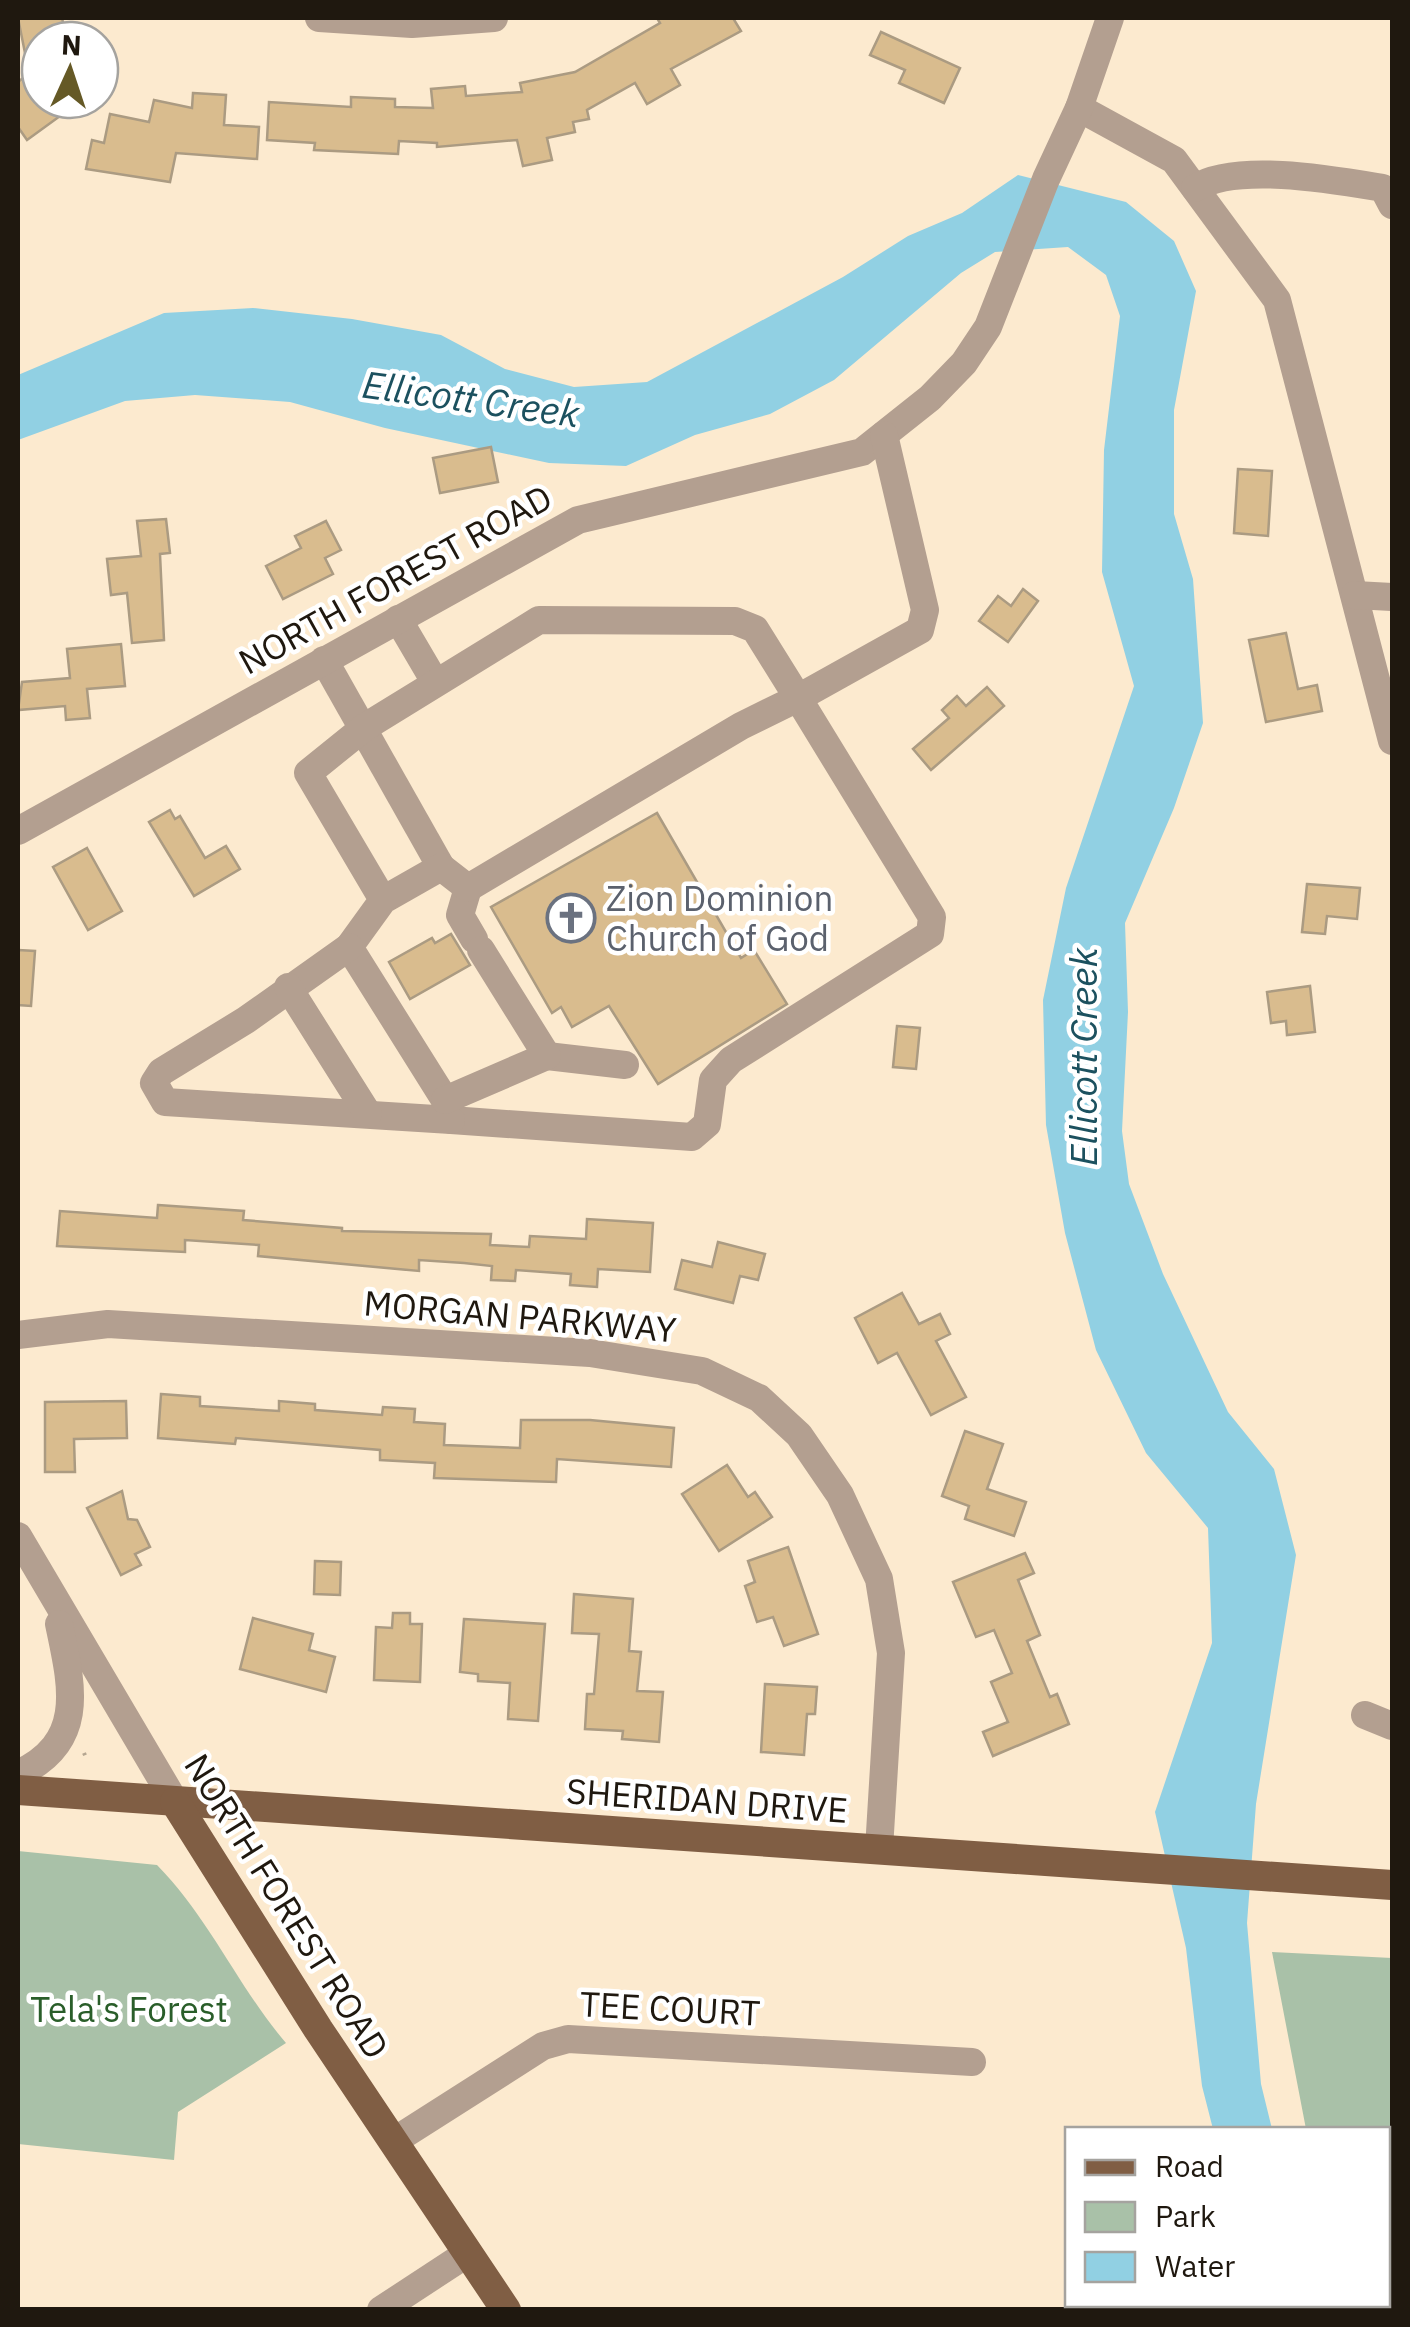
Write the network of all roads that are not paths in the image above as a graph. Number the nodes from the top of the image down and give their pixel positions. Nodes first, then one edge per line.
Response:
1 (319, 18) edge
2 (494, 18) edge
3 (1110, 18) edge
4 (1080, 108) junction
5 (1194, 188) junction
6 (1392, 205) edge
7 (884, 435) junction
8 (1354, 595) junction
9 (1392, 597) edge
10 (398, 619) junction
11 (324, 660) junction
12 (1385, 681) edge
13 (435, 682) junction
14 (798, 698) junction
15 (365, 727) junction
16 (1392, 740) edge
17 (18, 831) edge
18 (441, 867) junction
19 (468, 888) junction
20 (383, 900) junction
21 (349, 946) junction
22 (288, 987) junction
23 (546, 1056) junction
24 (625, 1065) dead end
25 (448, 1110) junction
26 (368, 1114) junction
27 (18, 1336) edge
28 (18, 1536) edge
29 (55, 1603) junction
30 (1365, 1715) dead end
31 (1392, 1726) edge
32 (18, 1774) edge
33 (18, 1790) edge
34 (175, 1802) junction
35 (880, 1850) junction
36 (1392, 1884) edge
37 (972, 2062) dead end
38 (394, 2141) junction
39 (468, 2253) junction
40 (381, 2310) edge
41 (506, 2310) edge

1 - 2 street
3 - 4 street, NORTH FOREST ROAD
4 - 5 street
4 - 7 street, NORTH FOREST ROAD
5 - 6 street
5 - 8 street
7 - 10 street, NORTH FOREST ROAD
7 - 14 street
8 - 9 street
8 - 12 street
10 - 11 street, NORTH FOREST ROAD
10 - 13 street
11 - 15 street
11 - 17 street, NORTH FOREST ROAD
12 - 16 street
13 - 14 street
13 - 15 street
14 - 19 street
14 - 25 street
15 - 18 street
15 - 20 street
18 - 19 street
18 - 20 street
19 - 23 street
20 - 21 street
21 - 22 street
21 - 25 street
22 - 26 street
22 - 26 street
23 - 24 street
23 - 25 street
25 - 26 street
27 - 35 street, MORGAN PARKWAY
28 - 29 street, NORTH FOREST ROAD
29 - 32 street
29 - 34 street, NORTH FOREST ROAD
30 - 31 street
33 - 34 main road, SHERIDAN DRIVE
34 - 35 main road, SHERIDAN DRIVE
34 - 38 main road, NORTH FOREST ROAD
35 - 36 main road, SHERIDAN DRIVE
37 - 38 street, TEE COURT
38 - 39 main road, NORTH FOREST ROAD
39 - 40 street
39 - 41 main road, NORTH FOREST ROAD

